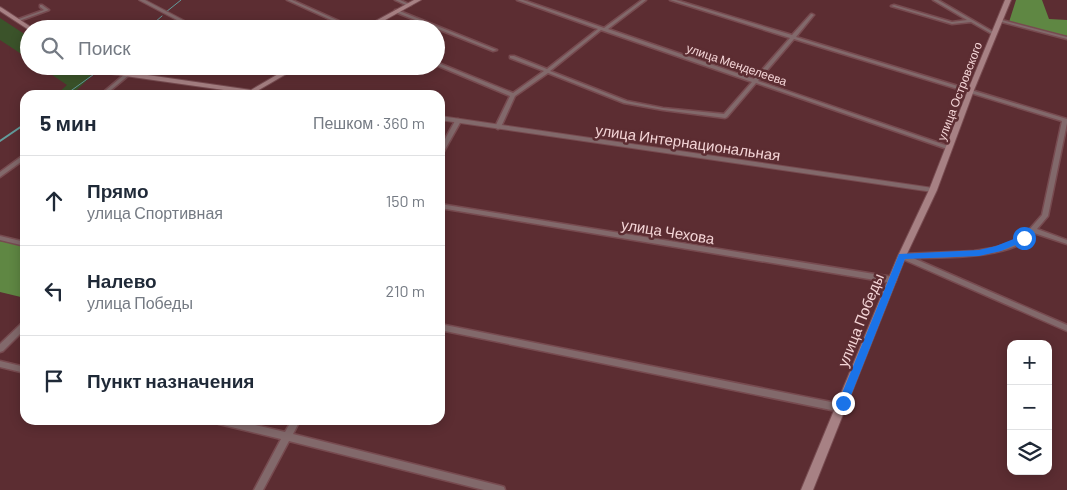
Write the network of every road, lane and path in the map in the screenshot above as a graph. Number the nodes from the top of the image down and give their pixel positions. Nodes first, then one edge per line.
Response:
1 (141, 0) edge
2 (289, 0) edge
3 (397, 0) edge
4 (418, 0) edge
5 (519, 0) edge
6 (644, 0) edge
7 (672, 0) edge
8 (935, 0) edge
9 (1005, 1) edge
10 (409, 5) junction
11 (41, 6) dead end
12 (893, 6) dead end
13 (0, 9) edge
14 (396, 12) junction
15 (812, 15) dead end
16 (18, 20) joint
17 (180, 20) edge
18 (335, 20) edge
19 (381, 20) edge
20 (417, 20) edge
21 (999, 20) junction
22 (970, 21) junction
23 (603, 28) junction
24 (445, 31) edge
25 (994, 33) junction
26 (794, 36) junction
27 (1067, 38) edge
28 (495, 50) dead end
29 (512, 57) dead end
30 (445, 67) edge
31 (547, 71) junction
32 (128, 75) joint
33 (282, 75) edge
34 (754, 81) junction
35 (108, 90) edge
36 (225, 90) edge
37 (258, 90) edge
38 (970, 90) junction
39 (512, 95) junction
40 (445, 119) edge
41 (1066, 120) edge
42 (458, 121) junction
43 (498, 127) junction
44 (445, 144) edge
45 (949, 148) junction
46 (20, 160) edge
47 (0, 175) edge
48 (933, 190) junction
49 (445, 207) edge
50 (1033, 230) junction
51 (0, 238) edge
52 (1067, 242) edge
53 (20, 243) edge
54 (902, 256) junction
55 (893, 280) junction
56 (445, 328) edge
57 (1067, 328) edge
58 (20, 329) edge
59 (0, 349) edge
60 (0, 364) edge
61 (20, 369) edge
62 (840, 408) junction
63 (238, 425) edge
64 (294, 425) edge
65 (287, 438) junction
66 (258, 490) edge
67 (500, 490) edge
68 (806, 490) edge

1 - 17 street
2 - 18 street
3 - 10 street
4 - 10 main road
5 - 23 street, улица Менделеева
6 - 23 street
7 - 26 street
8 - 22 street
9 - 21 main road, улица Островского
10 - 14 main road
11 - 16 street
12 - 22 street
13 - 16 main road
14 - 19 main road
14 - 20 street
15 - 26 street
21 - 25 main road, улица Островского
21 - 27 street
22 - 25 street
23 - 31 street
23 - 34 street, улица Менделеева
24 - 28 street
25 - 38 main road, улица Островского
26 - 34 street
26 - 38 street
29 - 31 street
30 - 39 street
31 - 34 street
31 - 39 street
32 - 35 street
32 - 36 main road
33 - 37 main road
34 - 45 street, улица Менделеева
38 - 41 street
38 - 45 main road, улица Островского
39 - 43 street
40 - 42 street, улица Интернациональная
41 - 50 street
42 - 43 street, улица Интернациональная
42 - 44 street
43 - 48 street, улица Интернациональная
45 - 48 main road, улица Островского
46 - 47 street
48 - 54 main road, улица Победы
49 - 55 street, улица Чехова
50 - 52 street
50 - 54 street
51 - 53 street
54 - 55 main road, улица Победы
54 - 57 street
55 - 62 main road, улица Победы
56 - 62 street
58 - 59 street
60 - 61 street
62 - 68 main road, улица Победы
63 - 65 street
64 - 65 street
65 - 66 street
65 - 67 street

